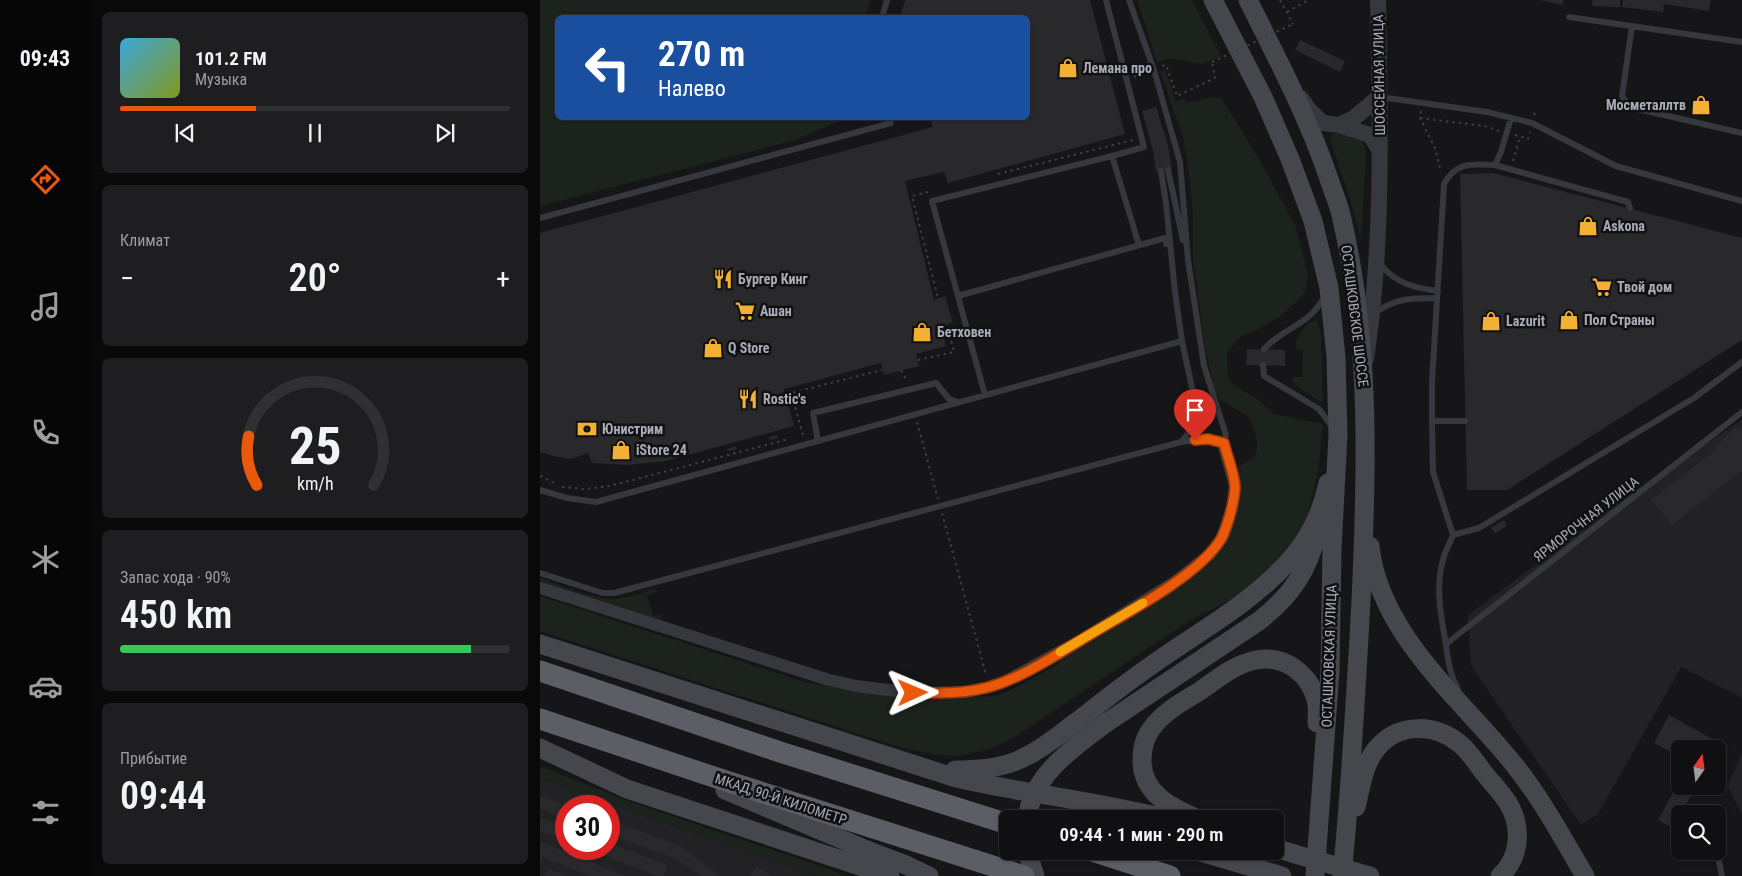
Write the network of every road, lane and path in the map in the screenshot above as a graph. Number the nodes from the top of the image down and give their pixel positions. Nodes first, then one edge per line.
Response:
1 (887, 0) edge
2 (1106, 0) edge
3 (1129, 0) edge
4 (1213, 0) edge
5 (1248, 0) edge
6 (1280, 0) edge
7 (1308, 0) edge
8 (1378, 0) edge
9 (1286, 12) junction
10 (883, 15) edge
11 (1569, 17) dead end
12 (1632, 26) junction
13 (1742, 42) edge
14 (1154, 70) junction
15 (1127, 79) junction
16 (1291, 84) junction
17 (1379, 97) junction
18 (1510, 118) junction
19 (890, 120) edge
20 (1339, 125) junction
21 (1485, 126) dead end
22 (1130, 130) dead end
23 (1742, 133) edge
24 (1520, 137) dead end
25 (1380, 151) junction
26 (1112, 156) junction
27 (1033, 160) dead end
28 (1033, 165) junction
29 (1496, 165) junction
30 (1511, 169) junction
31 (1168, 170) dead end
32 (1161, 171) dead end
33 (996, 175) dead end
34 (1444, 184) junction
35 (930, 192) dead end
36 (1742, 201) edge
37 (1630, 208) dead end
38 (540, 218) edge
39 (1139, 245) junction
40 (1376, 259) junction
41 (1188, 260) junction
42 (1171, 264) junction
43 (1328, 288) junction
44 (1438, 294) junction
45 (958, 296) junction
46 (938, 298) dead end
47 (1373, 315) junction
48 (947, 324) dead end
49 (1182, 341) junction
50 (1264, 349) dead end
51 (918, 360) dead end
52 (1742, 362) edge
53 (1264, 365) dead end
54 (882, 370) dead end
55 (901, 370) dead end
56 (1364, 376) junction
57 (911, 389) junction
58 (985, 395) junction
59 (960, 402) junction
60 (1742, 412) edge
61 (915, 414) junction
62 (1432, 421) junction
63 (1465, 421) dead end
64 (803, 435) dead end
65 (1338, 435) junction
66 (793, 438) dead end
67 (818, 441) junction
68 (1181, 442) junction
69 (1365, 442) joint
70 (1224, 443) junction
71 (540, 476) edge
72 (540, 490) edge
73 (1325, 498) junction
74 (1364, 498) junction
75 (940, 506) junction
76 (1453, 535) junction
77 (540, 574) edge
78 (540, 588) edge
79 (540, 644) edge
80 (1446, 644) junction
81 (540, 671) edge
82 (989, 687) junction
83 (540, 719) edge
84 (1490, 735) junction
85 (540, 748) edge
86 (634, 751) junction
87 (902, 760) junction
88 (940, 803) junction
89 (1029, 810) edge
90 (1131, 810) edge
91 (1178, 810) edge
92 (999, 814) edge
93 (999, 821) edge
94 (1318, 835) junction
95 (1345, 849) junction
96 (1284, 851) edge
97 (1030, 860) edge
98 (1120, 860) edge
99 (1229, 860) edge
100 (1719, 860) edge
101 (890, 876) edge
102 (929, 876) edge
103 (1024, 876) edge
104 (1035, 876) edge
105 (1170, 876) edge
106 (1282, 876) edge
107 (1315, 876) edge
108 (1342, 876) edge
109 (1370, 876) edge
110 (1500, 876) edge
111 (1585, 876) edge
112 (1722, 876) edge

1 - 10 lane
2 - 15 lane
3 - 14 lane
4 - 43 main road, ОСТАШКОВСКОЕ ШОССЕ
5 - 16 main road, ОСТАШКОВСКОЕ ШОССЕ
6 - 9 path
7 - 9 path
8 - 17 street, ШОССЕЙНАЯ УЛИЦА
9 - 14 path, bridge
11 - 12 lane
12 - 13 lane
12 - 23 lane
14 - 15 path
14 - 41 lane
15 - 26 lane
16 - 20 street
16 - 56 main road, ОСТАШКОВСКОЕ ШОССЕ
17 - 18 lane
17 - 20 street
17 - 25 street, ШОССЕЙНАЯ УЛИЦА
18 - 29 lane
18 - 36 lane
19 - 38 lane
20 - 25 street
21 - 34 path
22 - 28 path
24 - 30 path
25 - 40 street, ШОССЕЙНАЯ УЛИЦА
26 - 39 lane
26 - 45 lane
27 - 28 path
28 - 33 path
29 - 30 lane
29 - 34 lane
30 - 37 lane
31 - 41 lane
32 - 42 lane
34 - 44 lane
35 - 46 path
39 - 42 lane
39 - 45 lane
40 - 44 lane
40 - 47 street, ШОССЕЙНАЯ УЛИЦА
41 - 70 lane
42 - 49 lane
43 - 50 lane
43 - 65 main road, ОСТАШКОВСКОЕ ШОССЕ
44 - 47 lane
44 - 62 lane
45 - 58 lane
47 - 56 street, ШОССЕЙНАЯ УЛИЦА
48 - 51 path
49 - 58 lane
49 - 68 lane
52 - 76 lane
53 - 65 lane
54 - 64 path
55 - 57 path
56 - 69 main road, ОСТАШКОВСКОЕ ШОССЕ
57 - 59 lane
57 - 67 lane
58 - 59 lane
59 - 61 lane
60 - 80 lane, ЯРМОРОЧНАЯ УЛИЦА
61 - 67 lane
61 - 75 path
62 - 63 lane
62 - 76 lane
65 - 73 main road
65 - 94 main road, ОСТАШКОВСКАЯ УЛИЦА
66 - 71 path
67 - 72 lane
68 - 70 lane
68 - 75 lane
69 - 74 main road, ОСТАШКОВСКАЯ УЛИЦА
70 - 82 street
73 - 87 main road
73 - 89 main road, bridge
74 - 84 main road
74 - 95 main road, ОСТАШКОВСКАЯ УЛИЦА
75 - 77 lane
75 - 82 path
76 - 80 lane
78 - 82 street
79 - 87 main road
80 - 84 lane
81 - 88 highway
83 - 86 highway, МКАД, 90-Й КИЛОМЕТР
84 - 111 main road
85 - 101 main road
86 - 102 main road
86 - 103 highway, МКАД, 90-Й КИЛОМЕТР
87 - 90 main road
88 - 92 main road
88 - 93 highway
91 - 94 main road
94 - 107 main road, ОСТАШКОВСКАЯ УЛИЦА
95 - 108 main road, ОСТАШКОВСКАЯ УЛИЦА
95 - 110 main road
96 - 109 main road, bridge
97 - 104 main road
98 - 105 highway
99 - 106 main road
100 - 112 lane

